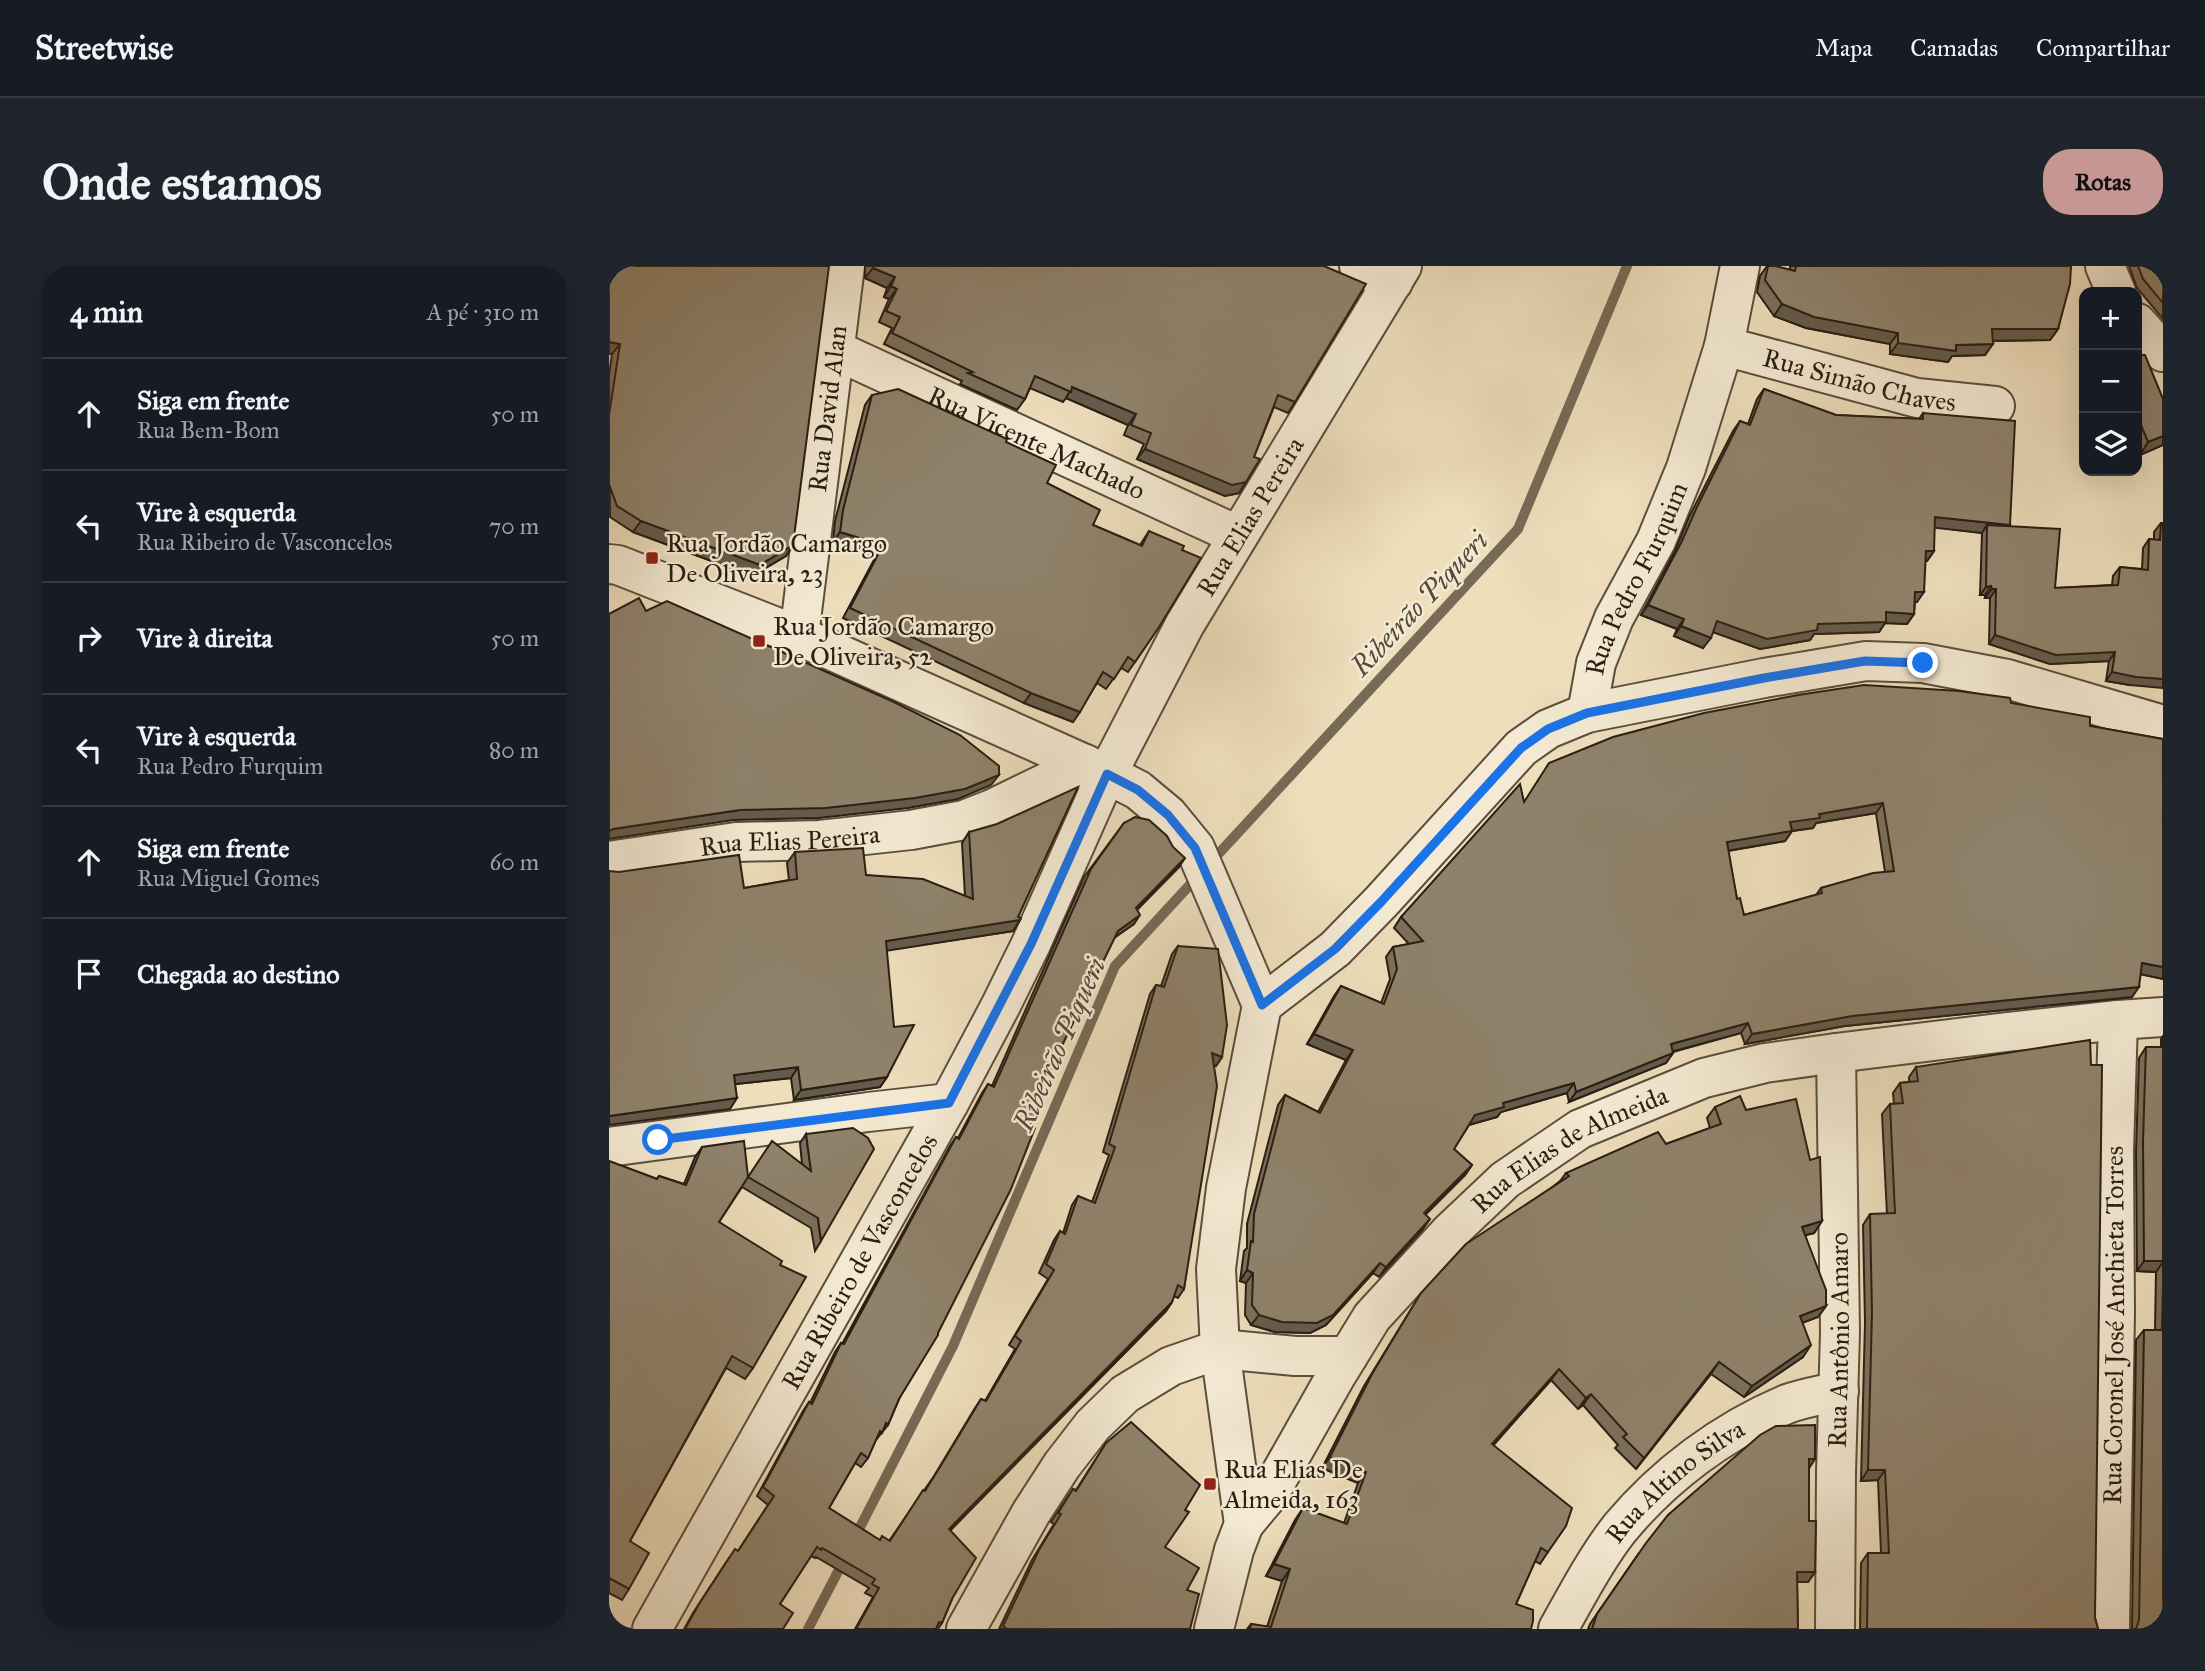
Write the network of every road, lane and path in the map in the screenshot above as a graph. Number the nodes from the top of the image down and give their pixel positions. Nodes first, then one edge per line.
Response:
1 (845, 266) edge
2 (1359, 266) edge
3 (1740, 266) edge
4 (2105, 266) edge
5 (1397, 274) edge
6 (2114, 287) edge
7 (2142, 329) edge
8 (1724, 346) junction
9 (835, 350) junction
10 (2163, 352) edge
11 (1995, 406) dead end
12 (1237, 534) junction
13 (609, 564) edge
14 (799, 635) junction
15 (1587, 713) junction
16 (2163, 724) edge
17 (1096, 769) junction
18 (609, 861) edge
19 (1262, 1005) junction
20 (2163, 1017) edge
21 (2118, 1020) junction
22 (1836, 1053) junction
23 (949, 1103) junction
24 (609, 1147) edge
25 (1220, 1349) junction
26 (1348, 1356) junction
27 (1839, 1391) junction
28 (1244, 1524) junction
29 (652, 1629) edge
30 (966, 1629) edge
31 (1213, 1629) edge
32 (1559, 1629) edge
33 (1835, 1629) edge
34 (2110, 1629) edge

1 - 9 street, Rua David Alan
2 - 5 street
3 - 8 street, Rua Pedro Furquim
4 - 6 street
5 - 12 street, Rua Elias Pereira
7 - 10 street
8 - 11 street, Rua Simão Chaves
8 - 15 street, Rua Pedro Furquim
9 - 12 street, Rua Vicente Machado
9 - 14 street, Rua David Alan
12 - 17 street, Rua Elias Pereira
13 - 14 street
14 - 17 street
15 - 16 street
15 - 19 street, Rua Pedro Furquim
17 - 18 street, Rua Elias Pereira
17 - 19 street
17 - 23 street, Rua Ribeiro de Vasconcelos
19 - 25 street
20 - 21 street, Rua Elias de Almeida
21 - 22 street, Rua Elias de Almeida
21 - 34 street, Rua Coronel José Anchieta Torres
22 - 26 street, Rua Elias de Almeida
22 - 27 street, Rua Antônio Amaro
23 - 24 street
23 - 29 street, Rua Ribeiro de Vasconcelos
25 - 26 street
25 - 28 street
25 - 30 street
26 - 28 street, Rua Elias de Almeida
27 - 32 street, Rua Altino Silva
27 - 33 street, Rua Antônio Amaro
28 - 31 street, Rua Elias de Almeida

